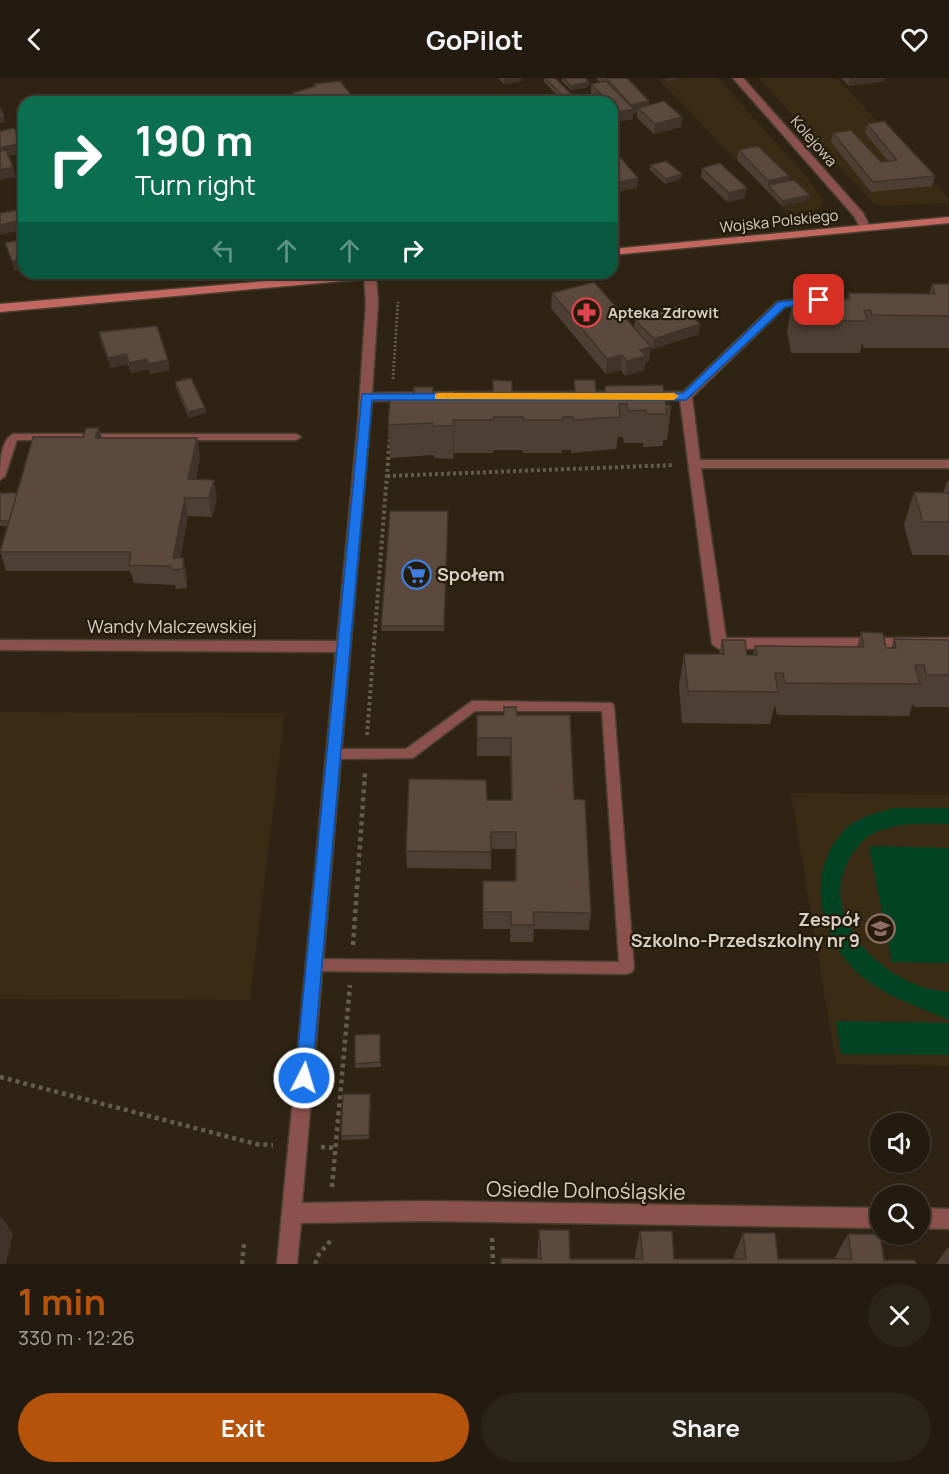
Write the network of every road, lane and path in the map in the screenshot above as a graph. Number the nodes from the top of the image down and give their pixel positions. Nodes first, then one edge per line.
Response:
1 (738, 78) edge
2 (949, 220) edge
3 (865, 227) junction
4 (618, 251) edge
5 (335, 279) edge
6 (370, 279) edge
7 (819, 300) edge
8 (398, 302) dead end
9 (0, 308) edge
10 (486, 396) edge
11 (627, 396) edge
12 (686, 396) junction
13 (366, 397) junction
14 (392, 397) junction
15 (296, 437) dead end
16 (694, 464) junction
17 (949, 464) edge
18 (0, 476) edge
19 (387, 476) junction
20 (949, 643) edge
21 (0, 645) edge
22 (343, 647) junction
23 (334, 754) junction
24 (366, 754) junction
25 (313, 965) junction
26 (352, 966) junction
27 (0, 1077) edge
28 (282, 1145) dead end
29 (292, 1213) junction
30 (330, 1213) junction
31 (870, 1218) edge
32 (930, 1218) edge
33 (949, 1219) edge
34 (244, 1244) dead end
35 (242, 1264) edge
36 (287, 1264) edge
37 (315, 1264) edge

1 - 3 street, Kolejowa
2 - 3 street, Wojska Polskiego
3 - 4 street, Wojska Polskiego
5 - 9 street
6 - 13 street
7 - 12 street
8 - 14 path
10 - 14 street
11 - 12 street
12 - 16 street
13 - 14 street
13 - 22 street
14 - 19 path
15 - 18 lane
16 - 17 street
16 - 19 path
16 - 20 street
19 - 24 path
21 - 22 street, Wandy Malczewskiej
22 - 23 street
23 - 24 lane
23 - 25 street
24 - 26 path
24 - 26 lane
25 - 26 lane
25 - 29 street
26 - 30 path
27 - 28 path
29 - 30 street, Osiedle Dolnośląskie
29 - 36 street
30 - 31 street, Osiedle Dolnośląskie
30 - 37 path
32 - 33 street
34 - 35 path

